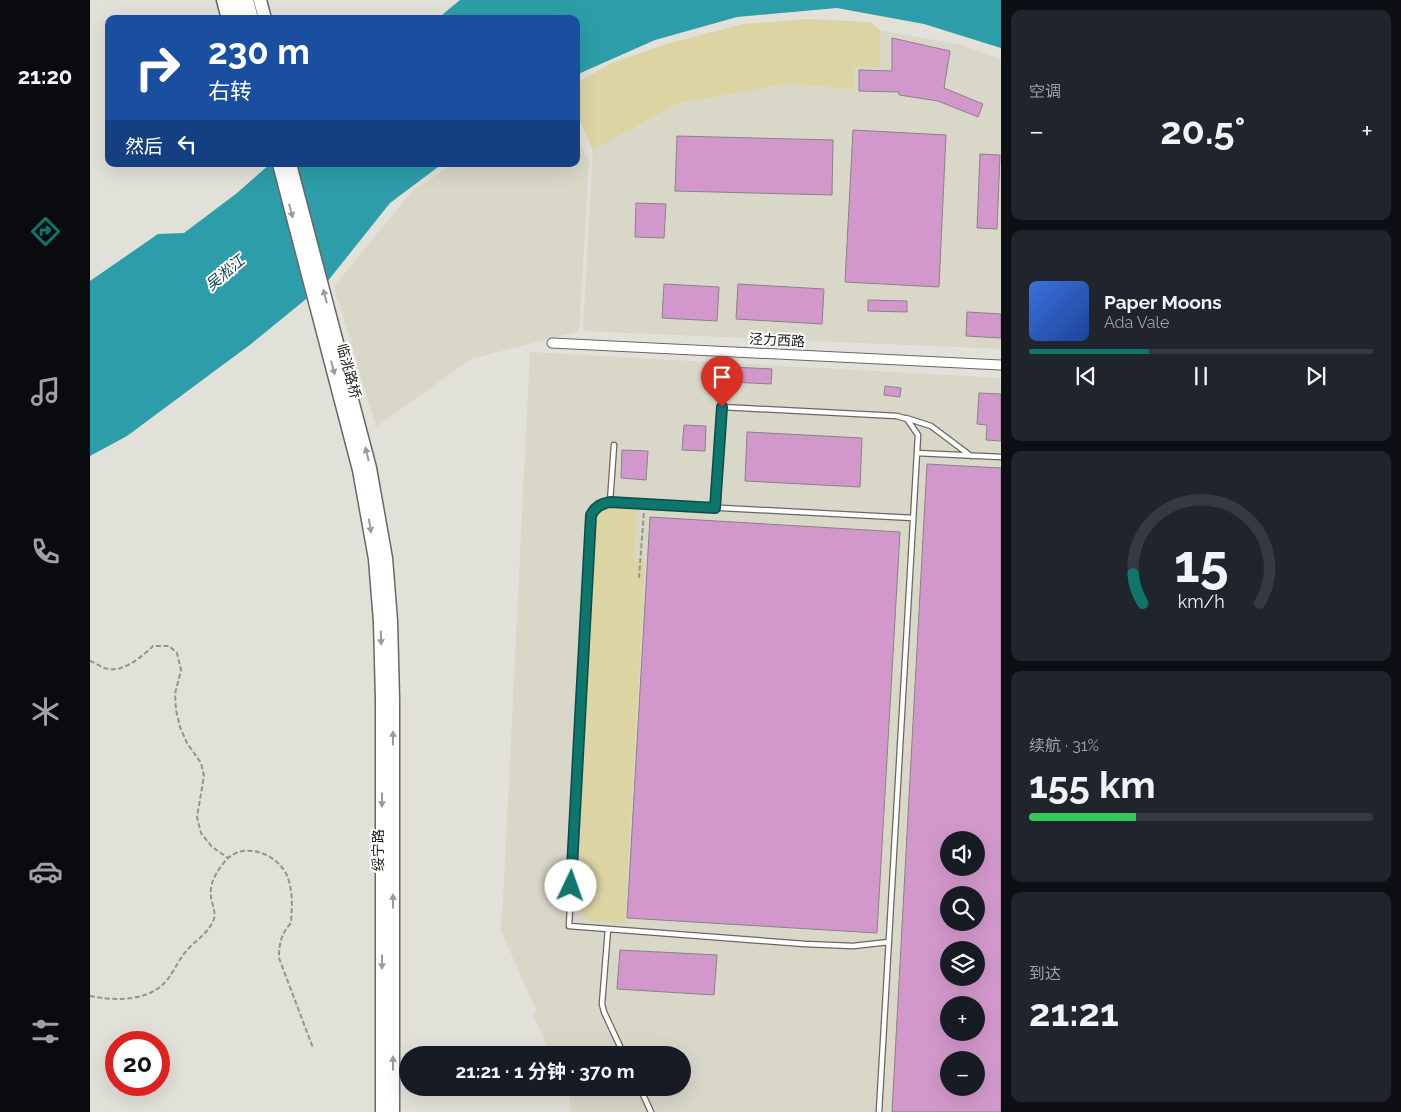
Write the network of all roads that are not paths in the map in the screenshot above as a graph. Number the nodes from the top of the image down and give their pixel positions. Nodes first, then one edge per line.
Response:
1 (223, 0) edge
2 (235, 0) edge
3 (247, 0) edge
4 (260, 0) edge
5 (227, 15) edge
6 (239, 15) edge
7 (251, 15) edge
8 (264, 15) edge
9 (280, 167) edge
10 (291, 167) edge
11 (552, 343) dead end
12 (1001, 365) edge
13 (897, 416) junction
14 (614, 445) dead end
15 (917, 453) junction
16 (971, 456) junction
17 (1001, 457) edge
18 (610, 502) junction
19 (715, 508) junction
20 (913, 518) junction
21 (383, 588) junction
22 (608, 929) junction
23 (888, 942) junction
24 (620, 1046) edge
25 (644, 1096) edge
26 (382, 1112) edge
27 (393, 1112) edge
28 (651, 1112) edge
29 (879, 1112) edge

1 - 5 main road
2 - 6 main road
3 - 7 main road
4 - 8 main road
9 -> 21 main road, 临洮路桥
21 -> 10 main road, 临洮路桥
11 - 12 street, 泾力西路
13 - 15 lane
13 - 16 lane
13 - 19 lane
14 - 18 lane
15 - 16 lane
15 - 20 lane
16 - 17 lane
18 - 19 lane
18 - 22 lane
19 - 20 lane
20 - 23 lane
21 -> 26 main road, 绥宁路
27 -> 21 main road, 绥宁路
22 - 23 lane
22 - 24 lane
23 - 29 lane
25 - 28 lane

